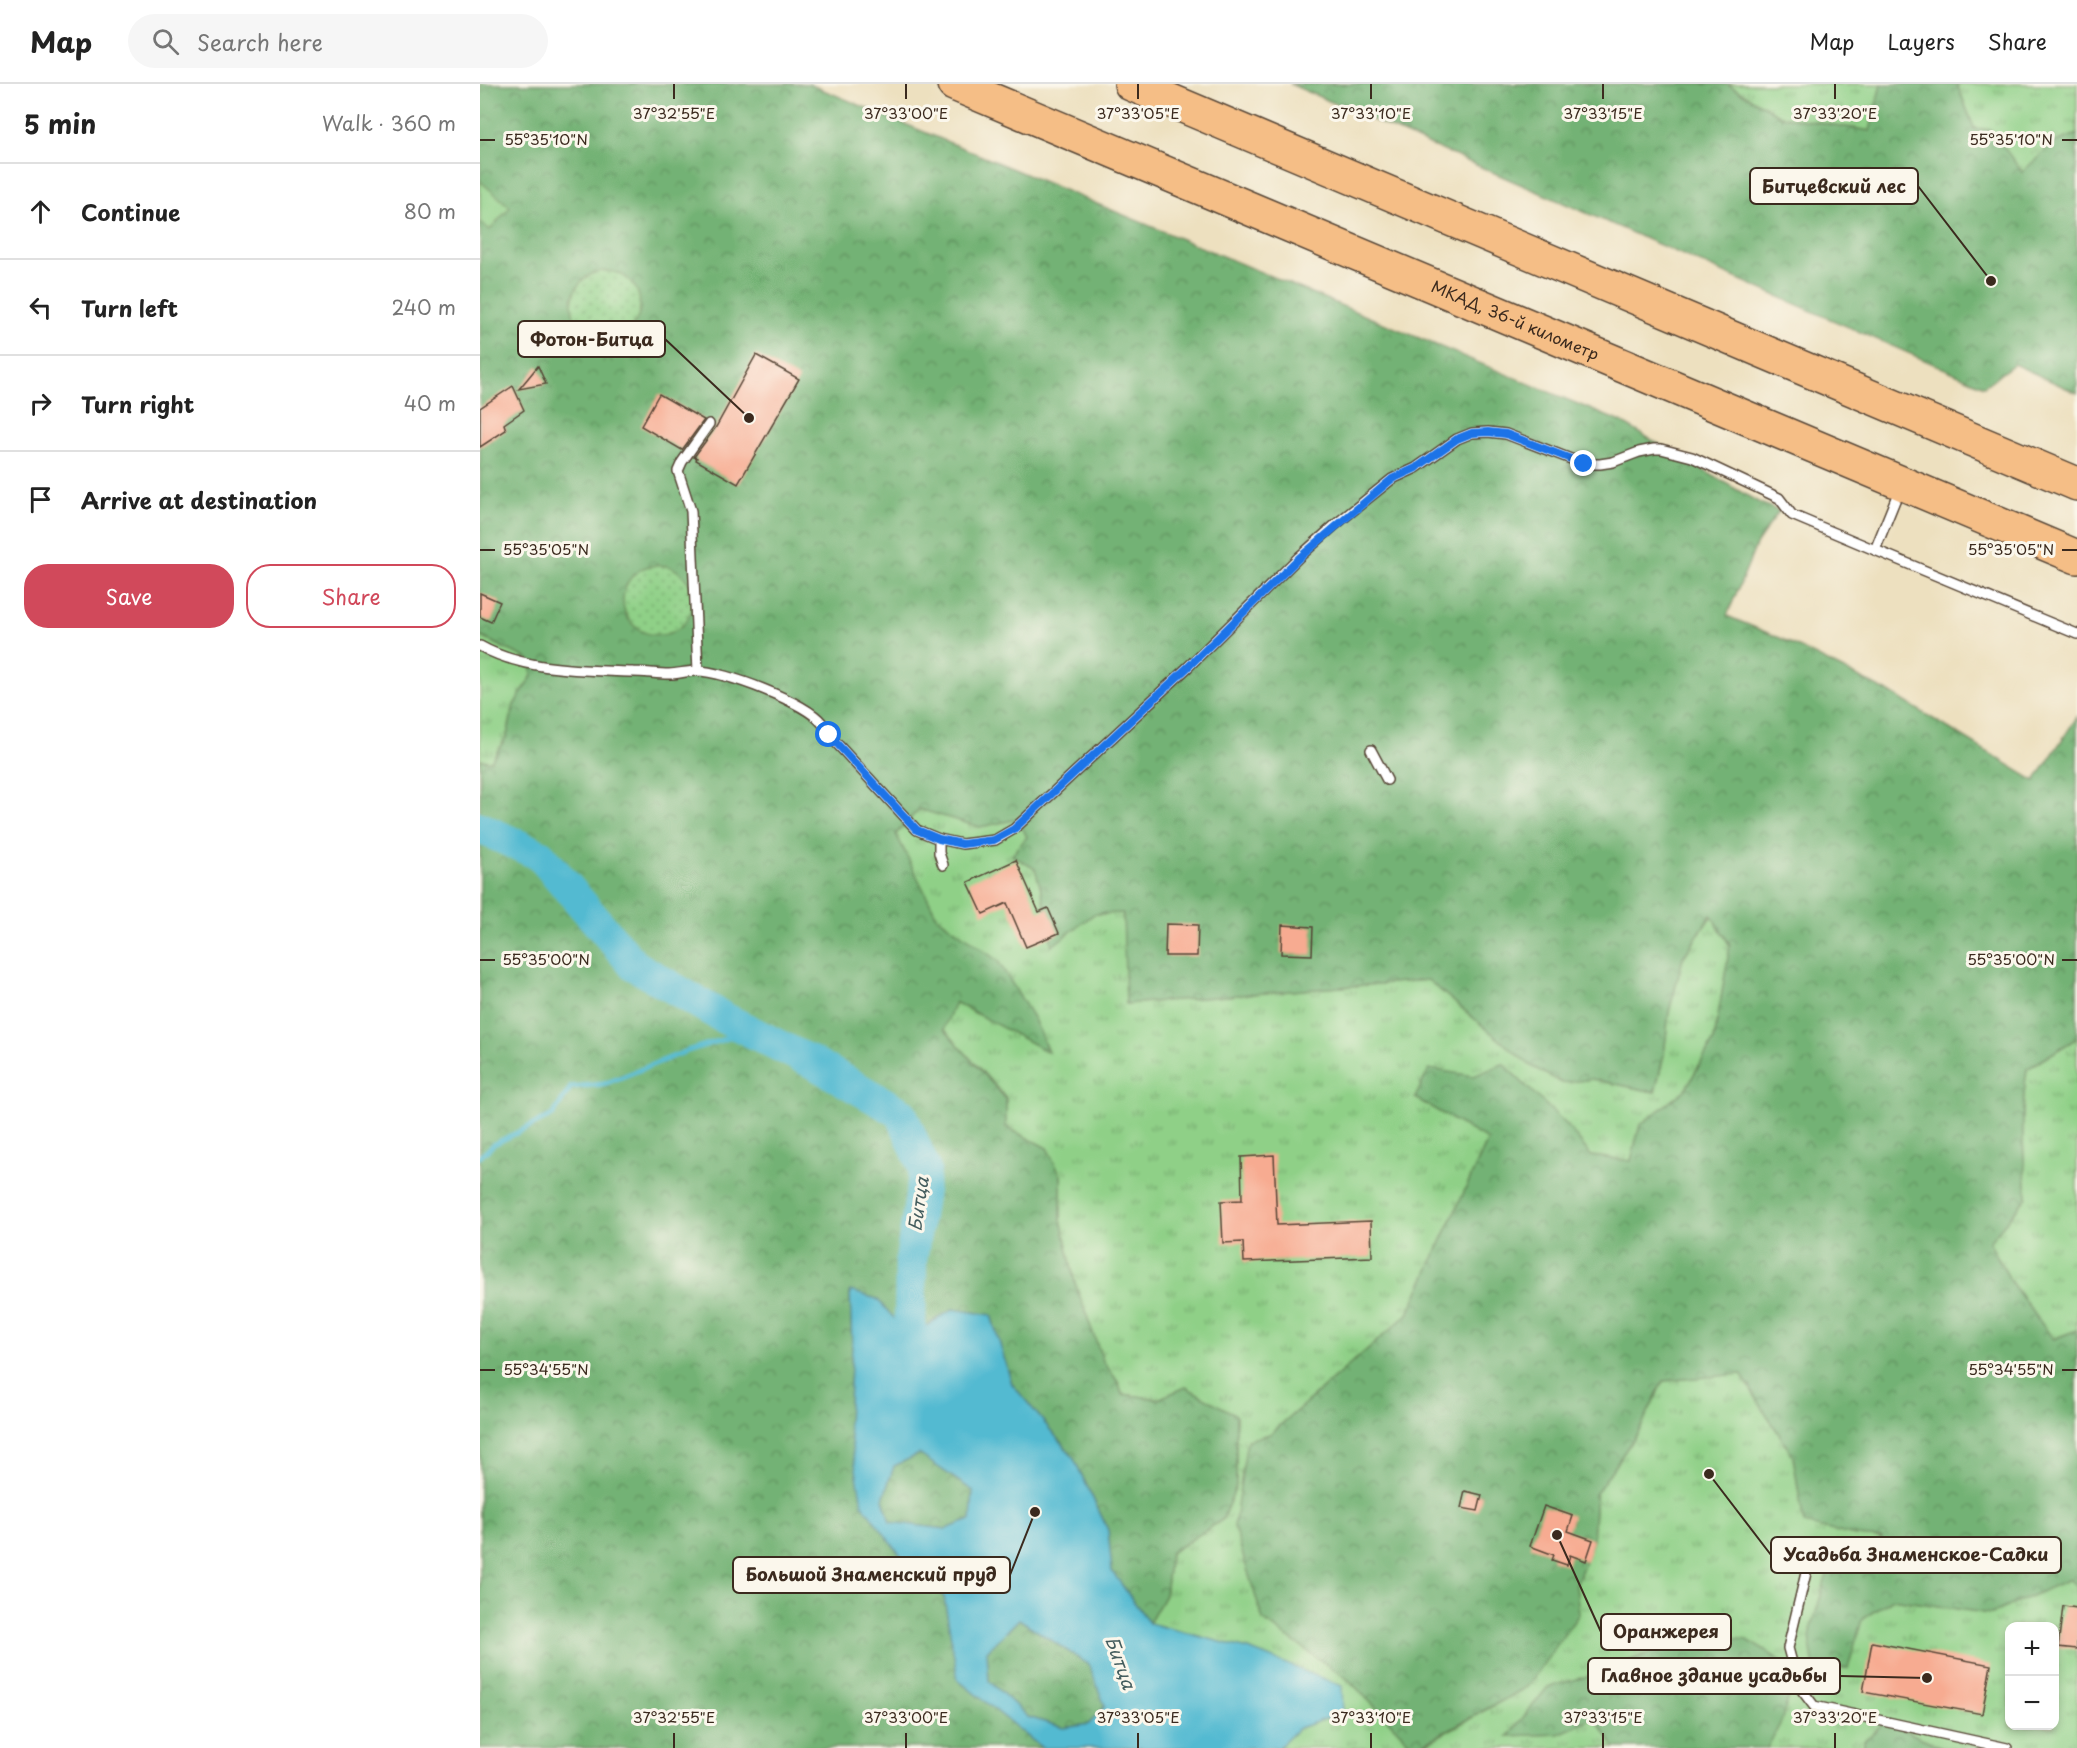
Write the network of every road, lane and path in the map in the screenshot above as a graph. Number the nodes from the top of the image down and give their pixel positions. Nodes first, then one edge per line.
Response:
1 (954, 84) edge
2 (1131, 84) edge
3 (709, 424) dead end
4 (1902, 483) junction
5 (2077, 484) edge
6 (1875, 550) junction
7 (2077, 557) edge
8 (2077, 634) edge
9 (480, 646) edge
10 (698, 671) junction
11 (1371, 750) dead end
12 (1387, 780) dead end
13 (939, 839) junction
14 (943, 865) dead end
15 (1811, 1552) dead end
16 (2007, 1748) edge

1 - 4 highway, МКАД, 36-й километр
2 - 5 highway
3 - 10 lane
4 - 6 lane
4 - 7 highway, МКАД, 36-й километр
6 - 8 lane
6 - 13 lane
9 - 10 lane
10 - 13 lane
11 - 12 lane
13 - 14 lane
15 - 16 lane

